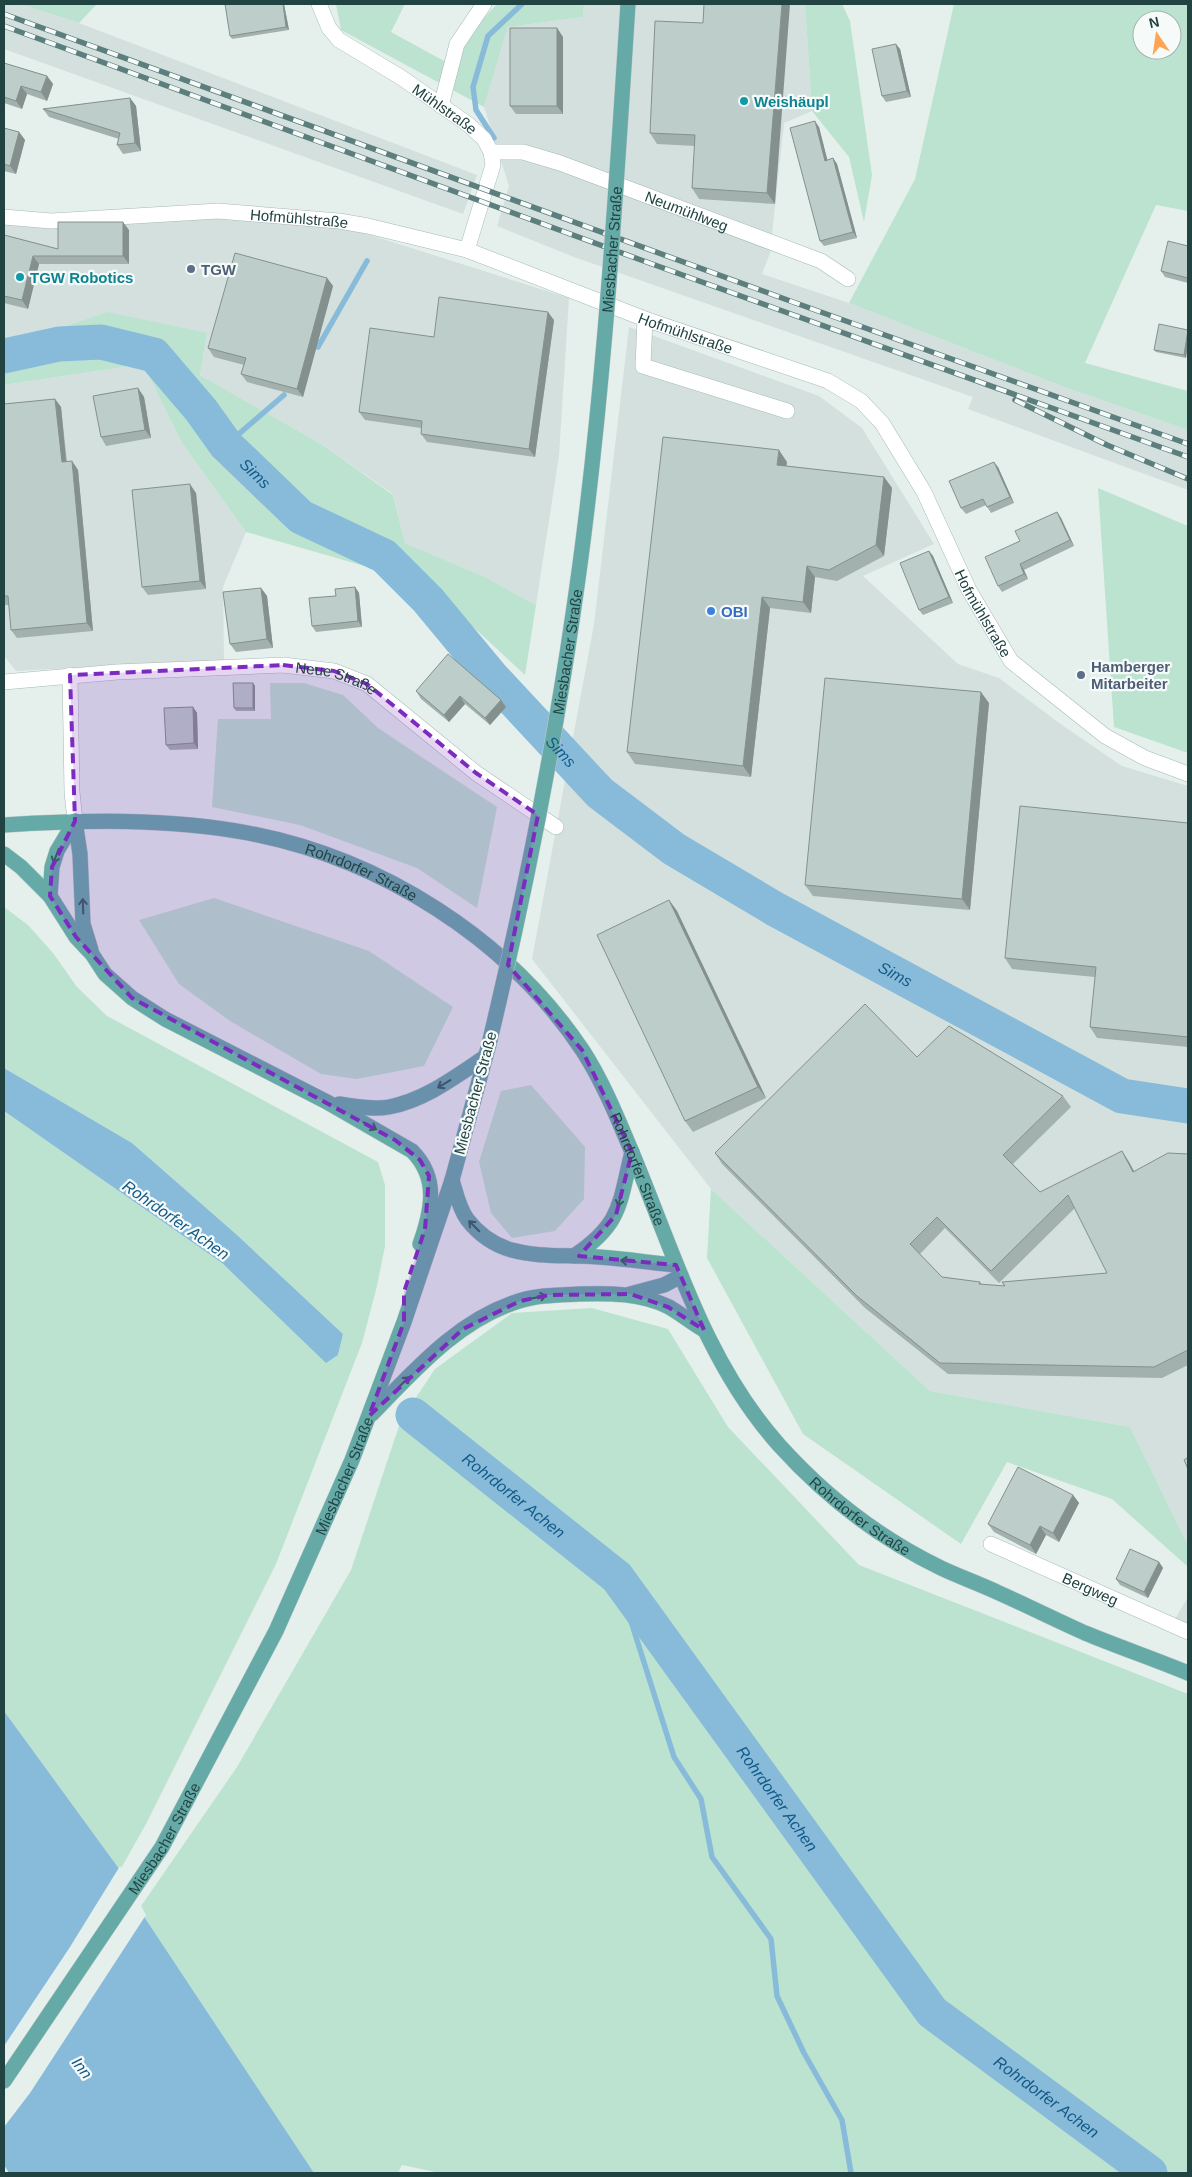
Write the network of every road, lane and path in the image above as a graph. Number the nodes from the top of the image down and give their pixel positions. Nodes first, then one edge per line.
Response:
1 (318, 4) edge
2 (484, 4) edge
3 (628, 4) edge
4 (441, 106) junction
5 (491, 152) junction
6 (4, 217) edge
7 (467, 250) junction
8 (848, 279) dead end
9 (645, 319) junction
10 (787, 411) dead end
11 (70, 676) junction
12 (4, 682) edge
13 (1188, 774) edge
14 (75, 821) junction
15 (4, 825) edge
16 (556, 827) dead end
17 (4, 854) edge
18 (50, 896) junction
19 (92, 954) junction
20 (487, 1051) junction
21 (327, 1102) junction
22 (632, 1152) junction
23 (452, 1180) junction
24 (574, 1256) junction
25 (679, 1270) junction
26 (630, 1294) junction
27 (404, 1322) junction
28 (704, 1330) junction
29 (369, 1416) junction
30 (991, 1544) dead end
31 (1188, 1632) edge
32 (1188, 1673) edge
33 (4, 2081) edge

1 - 4 street, Mühlstraße
2 - 4 street
3 - 20 main road, Miesbacher Straße, bridge
4 - 5 street, Mühlstraße
5 - 7 street
5 - 8 street, Neumühlweg
6 - 7 street, Hofmühlstraße
7 - 9 street, Hofmühlstraße
9 - 10 street
9 - 13 street, Hofmühlstraße
11 - 12 street, Neue Straße
11 - 14 street
11 - 16 street, Neue Straße
14 - 15 main road, Rohrdorfer Straße
14 -> 18 main road
19 -> 14 main road
14 - 22 main road, Rohrdorfer Straße
17 - 18 main road
18 - 19 main road
19 - 21 main road
20 -> 21 main road
20 - 23 main road, Miesbacher Straße
21 -> 27 main road
22 -> 24 main road
22 - 25 main road, Rohrdorfer Straße
24 -> 23 main road
23 - 27 main road, Miesbacher Straße
25 -> 24 main road
25 - 26 main road
25 - 28 main road, Rohrdorfer Straße
26 - 28 main road
29 -> 26 main road
27 - 29 main road, Miesbacher Straße
28 - 32 main road, Rohrdorfer Straße
29 - 33 main road, Miesbacher Straße
30 - 31 street, Bergweg

